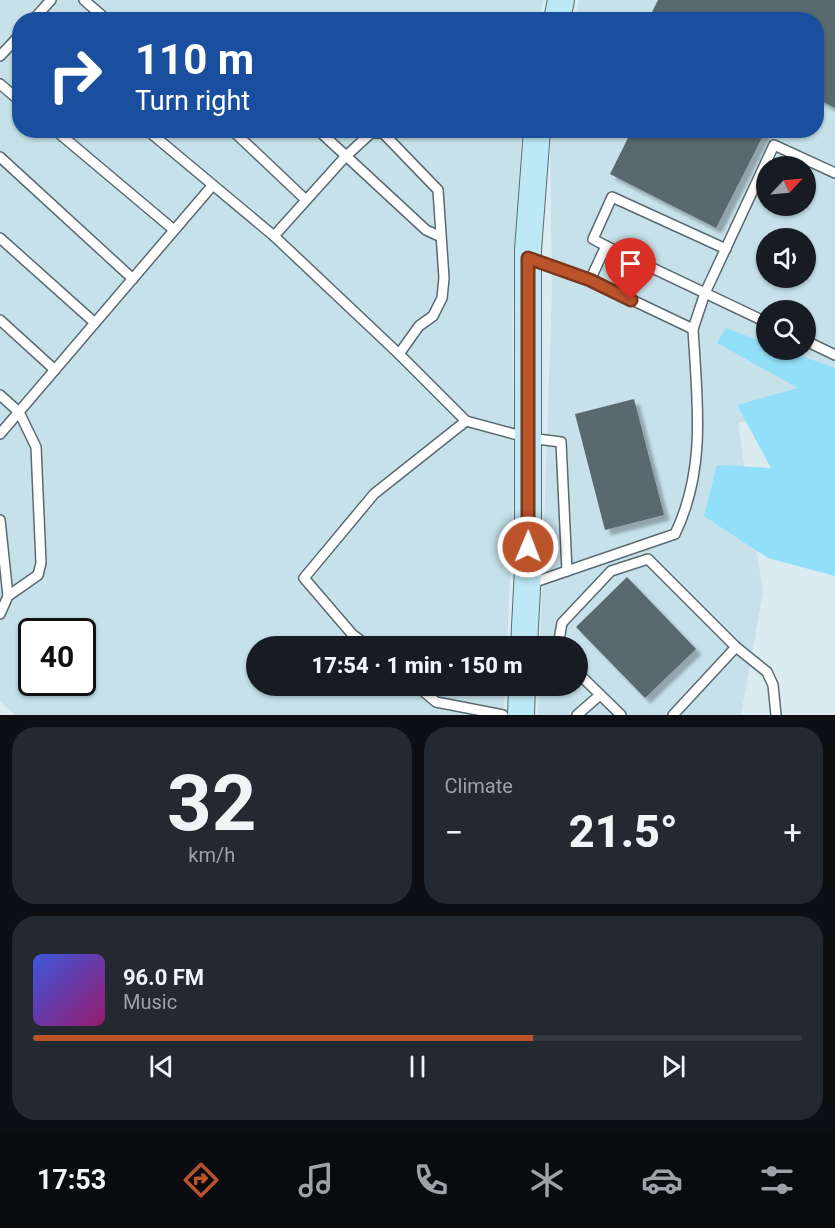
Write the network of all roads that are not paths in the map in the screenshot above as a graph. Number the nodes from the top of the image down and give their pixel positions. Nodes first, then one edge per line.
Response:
1 (51, 0) edge
2 (84, 0) edge
3 (40, 12) edge
4 (98, 12) edge
5 (12, 43) edge
6 (0, 56) edge
7 (0, 84) edge
8 (12, 94) edge
9 (65, 138) edge
10 (156, 138) edge
11 (240, 138) edge
12 (326, 138) edge
13 (366, 138) edge
14 (388, 138) edge
15 (536, 138) edge
16 (0, 157) edge
17 (345, 157) junction
18 (835, 173) edge
19 (212, 186) junction
20 (306, 200) junction
21 (174, 230) junction
22 (273, 236) junction
23 (440, 236) junction
24 (0, 238) edge
25 (606, 246) junction
26 (726, 249) junction
27 (528, 258) junction
28 (133, 279) junction
29 (590, 280) junction
30 (705, 293) junction
31 (756, 317) edge
32 (0, 320) edge
33 (95, 323) junction
34 (693, 329) junction
35 (816, 346) edge
36 (399, 354) junction
37 (835, 355) edge
38 (55, 370) junction
39 (0, 395) edge
40 (19, 412) junction
41 (466, 421) junction
42 (0, 434) edge
43 (529, 438) junction
44 (0, 520) edge
45 (567, 571) junction
46 (527, 585) junction
47 (8, 596) junction
48 (0, 614) edge
49 (355, 636) edge
50 (524, 636) edge
51 (560, 636) edge
52 (736, 646) junction
53 (588, 683) edge
54 (600, 694) junction
55 (429, 696) edge
56 (522, 696) edge
57 (503, 715) edge
58 (521, 715) edge
59 (577, 715) edge
60 (621, 715) edge
61 (673, 715) edge
62 (776, 715) edge

1 - 3 lane
2 - 4 lane
5 - 6 lane
7 - 8 lane
9 - 21 lane
10 - 19 lane
11 - 20 lane
12 - 17 lane
13 - 17 lane
14 - 23 lane
15 - 27 street
16 - 28 lane
17 - 20 lane
17 - 23 lane
18 - 26 lane
19 - 21 lane
19 - 22 lane
20 - 22 lane
21 - 28 lane
22 - 36 lane
23 - 36 lane
24 - 33 lane
25 - 26 lane
25 - 29 lane
25 - 30 lane
26 - 30 lane
27 - 29 lane
27 - 43 street
28 - 33 lane
29 - 34 lane
30 - 31 lane
30 - 34 lane
32 - 38 lane
33 - 38 lane
34 - 45 lane
35 - 37 lane
36 - 41 lane
38 - 40 lane
39 - 40 lane
40 - 42 lane
40 - 47 lane
41 - 43 lane
41 - 49 lane
43 - 45 lane
43 - 46 street
44 - 47 lane
45 - 46 lane
46 - 50 street
47 - 48 lane
51 - 52 lane
52 - 61 lane
52 - 62 lane
53 - 54 lane
54 - 59 lane
54 - 60 lane
55 - 57 lane
56 - 58 street

